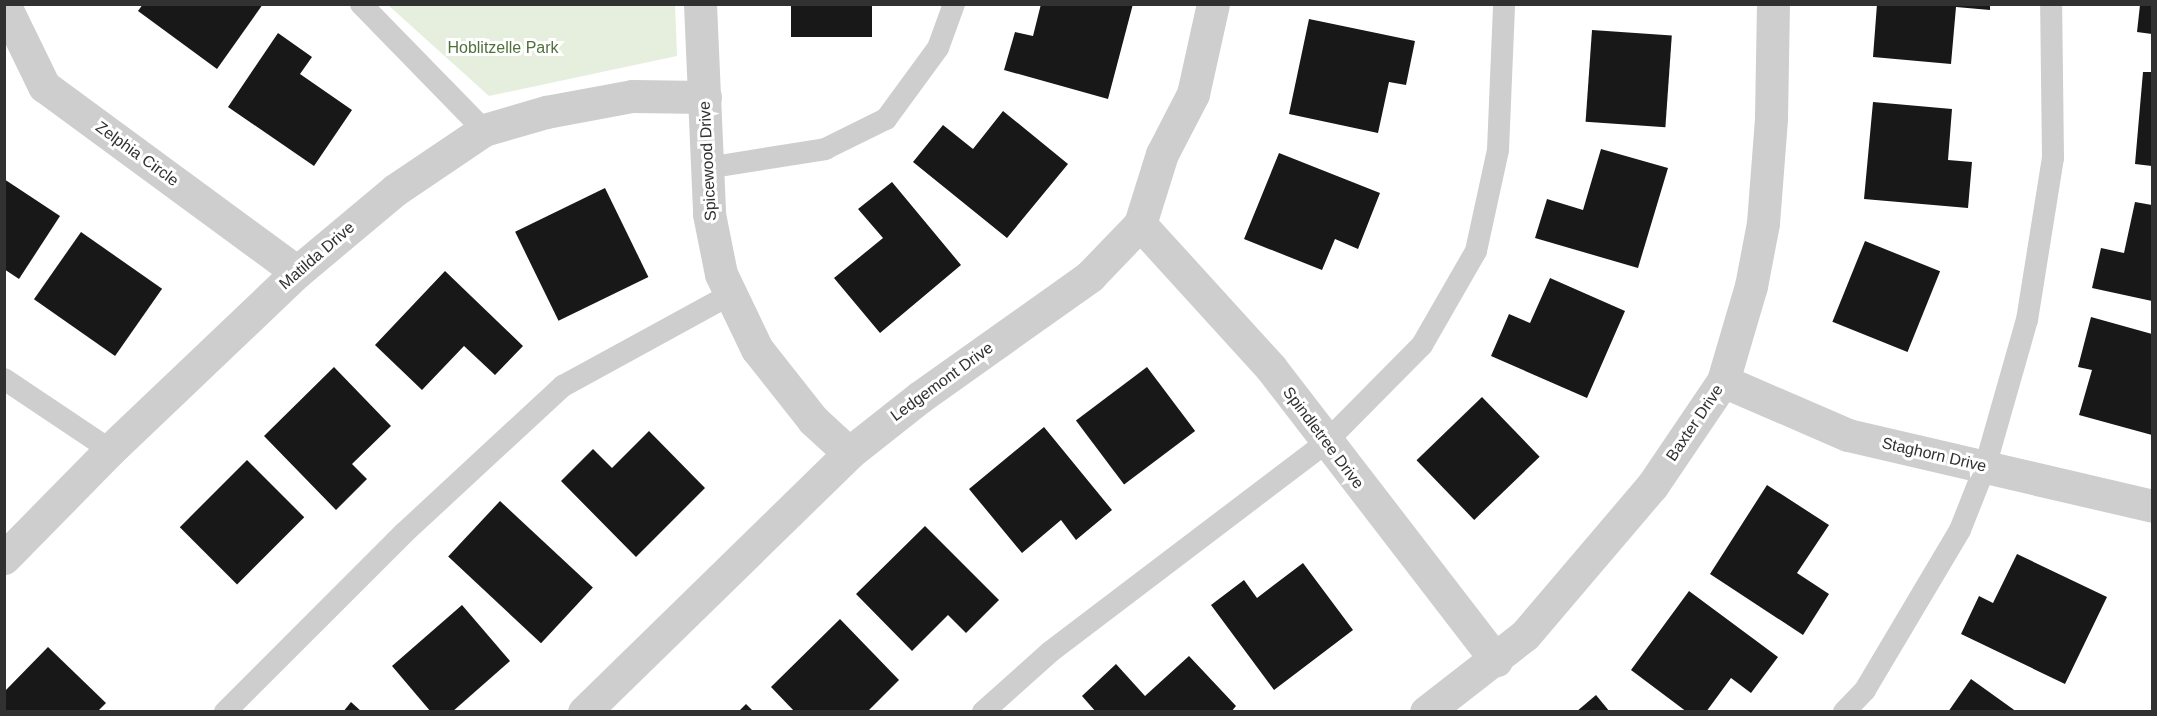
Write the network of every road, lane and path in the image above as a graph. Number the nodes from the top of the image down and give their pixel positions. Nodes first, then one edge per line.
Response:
1 (361, 4) edge
2 (700, 4) edge
3 (954, 4) edge
4 (1213, 4) edge
5 (1504, 4) edge
6 (1773, 4) edge
7 (2051, 4) edge
8 (10, 8) edge
9 (705, 97) junction
10 (484, 130) junction
11 (707, 168) junction
12 (1140, 224) junction
13 (297, 272) junction
14 (731, 294) junction
15 (4, 379) edge
16 (1723, 381) junction
17 (1325, 444) junction
18 (111, 450) junction
19 (849, 453) junction
20 (1986, 467) junction
21 (2152, 506) edge
22 (4, 558) edge
23 (1496, 660) junction
24 (225, 711) edge
25 (584, 711) edge
26 (983, 711) edge
27 (1426, 711) edge
28 (1844, 711) edge

1 - 10 lane
2 - 9 street, Spicewood Drive
3 - 11 lane
4 - 12 street, Ledgemont Drive
5 - 17 lane
6 - 16 street, Baxter Drive
7 - 20 lane
8 - 13 street, Zelphia Circle
9 - 10 street, Matilda Drive
9 - 11 street, Spicewood Drive
10 - 13 street, Matilda Drive
11 - 14 street, Spicewood Drive
12 - 17 street, Spindletree Drive
12 - 19 street, Ledgemont Drive
13 - 18 street, Matilda Drive
14 - 19 street, Spicewood Drive
14 - 24 lane
15 - 18 lane
16 - 20 street, Staghorn Drive
16 - 23 street, Baxter Drive
17 - 23 street, Spindletree Drive
17 - 26 lane
18 - 22 street, Matilda Drive
19 - 25 street, Ledgemont Drive
20 - 21 street, Staghorn Drive
20 - 28 lane
23 - 27 street, Baxter Drive

